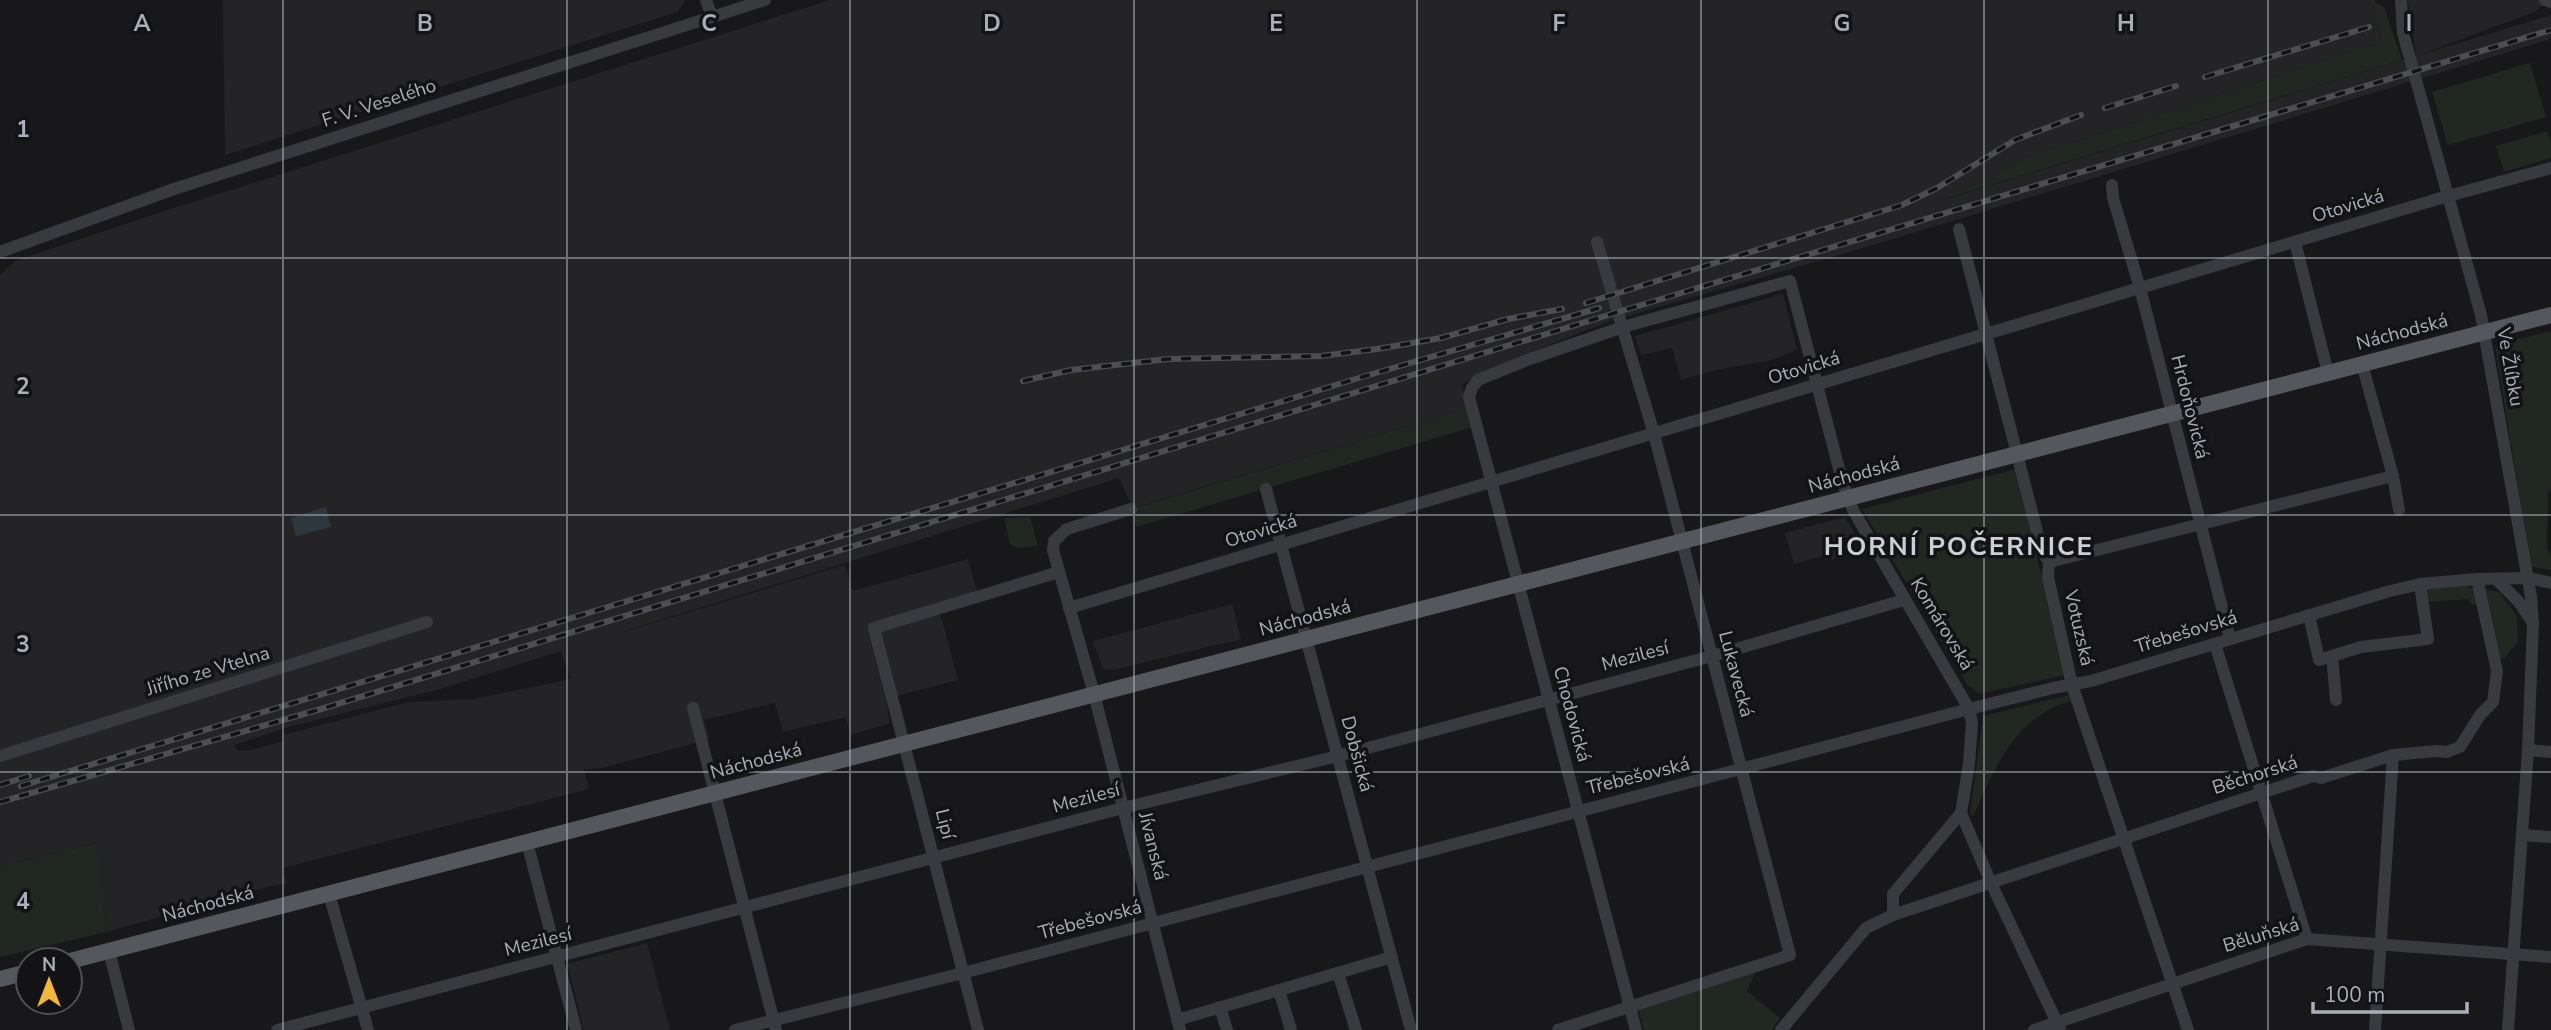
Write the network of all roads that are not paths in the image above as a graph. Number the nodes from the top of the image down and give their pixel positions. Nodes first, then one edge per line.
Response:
1 (706, 0) edge
2 (765, 0) edge
3 (2401, 0) edge
4 (2545, 0) edge
5 (2551, 2) edge
6 (712, 17) junction
7 (2551, 168) edge
8 (2112, 184) dead end
9 (2449, 196) junction
10 (1959, 229) dead end
11 (1598, 242) dead end
12 (2295, 242) junction
13 (2, 248) edge
14 (2140, 288) junction
15 (2551, 316) edge
16 (1623, 327) junction
17 (2484, 332) junction
18 (1986, 334) junction
19 (2362, 364) junction
20 (2328, 373) junction
21 (1816, 385) junction
22 (2172, 413) junction
23 (1654, 433) junction
24 (2017, 454) junction
25 (2393, 476) junction
26 (1493, 482) junction
27 (1266, 489) dead end
28 (1848, 498) junction
29 (1131, 509) dead end
30 (2399, 510) dead end
31 (2200, 523) junction
32 (1682, 541) junction
33 (1281, 545) junction
34 (2049, 562) junction
35 (1059, 572) junction
36 (2529, 578) junction
37 (2477, 579) junction
38 (2496, 579) junction
39 (2551, 583) edge
40 (1518, 584) junction
41 (2420, 584) junction
42 (1904, 600) junction
43 (1069, 608) junction
44 (2309, 615) junction
45 (427, 622) dead end
46 (2533, 623) junction
47 (1306, 639) junction
48 (2230, 639) junction
49 (2215, 644) junction
50 (1712, 656) junction
51 (2332, 656) junction
52 (2071, 685) junction
53 (1094, 694) junction
54 (1548, 699) junction
55 (2336, 700) dead end
56 (693, 708) dead end
57 (1969, 709) junction
58 (904, 744) junction
59 (2528, 750) junction
60 (2551, 752) edge
61 (2393, 755) junction
62 (0, 756) edge
63 (1338, 756) junction
64 (1741, 770) junction
65 (716, 793) junction
66 (2262, 793) junction
67 (1123, 808) junction
68 (1578, 811) junction
69 (1961, 813) junction
70 (2522, 835) junction
71 (2551, 837) edge
72 (2124, 838) junction
73 (527, 842) junction
74 (934, 858) junction
75 (1367, 866) junction
76 (1991, 883) junction
77 (329, 894) junction
78 (745, 908) junction
79 (1893, 915) junction
80 (1153, 923) junction
81 (2308, 939) junction
82 (2382, 944) junction
83 (109, 951) junction
84 (2513, 954) junction
85 (84, 957) edge
86 (557, 957) junction
87 (1392, 957) junction
88 (2551, 957) edge
89 (963, 973) junction
90 (1338, 973) junction
91 (2174, 983) junction
92 (1279, 990) junction
93 (1220, 1007) junction
94 (1630, 1007) junction
95 (362, 1008) junction
96 (775, 1025) edge
97 (1179, 1025) edge
98 (2059, 1026) edge
99 (129, 1030) edge
100 (277, 1030) edge
101 (368, 1030) edge
102 (576, 1030) edge
103 (736, 1030) edge
104 (978, 1030) edge
105 (1227, 1030) edge
106 (1291, 1030) edge
107 (1356, 1030) edge
108 (1411, 1030) edge
109 (1558, 1030) edge
110 (1636, 1030) edge
111 (1781, 1030) edge
112 (2034, 1030) edge
113 (2188, 1030) edge
114 (2375, 1030) edge
115 (2508, 1030) edge

1 - 6 street
2 - 6 street, F. V. Veselého
3 - 9 street, Ve Žlíbku
4 - 5 street
6 - 13 street, F. V. Veselého
7 - 9 street, Otovická
8 - 14 street, Hrdoňovická
9 - 12 street, Otovická
9 - 17 street, Ve Žlíbku
10 - 18 street, Votuzská
11 - 16 street, Lukavecká
12 - 14 street, Otovická
12 - 20 street
14 - 18 street, Otovická
14 - 22 street, Hrdoňovická
15 - 17 main road, Náchodská
16 - 21 street, Komárovská
16 - 23 street, Lukavecká
16 - 26 street, Chodovická
17 - 19 main road, Náchodská
17 - 36 street, Ve Žlíbku
18 - 21 street, Otovická
18 - 24 street, Votuzská
19 - 20 main road, Náchodská
19 - 25 street
20 - 22 main road, Náchodská
21 - 23 street, Otovická
21 - 28 street, Komárovská
22 - 24 main road, Náchodská
22 - 31 street, Hrdoňovická
23 - 26 street, Otovická
23 - 32 street, Lukavecká
24 - 28 main road, Náchodská
24 - 34 street, Votuzská
25 - 30 street
25 - 31 street
26 - 33 street, Otovická
26 - 40 street, Chodovická
27 - 33 street, Dobšická
28 - 32 main road, Náchodská
28 - 42 street, Komárovská
29 - 35 street, Jívanská
31 - 34 street
31 - 48 street, Hrdoňovická
32 - 40 main road, Náchodská
32 - 50 street, Lukavecká
33 - 43 street, Otovická
33 - 47 street, Dobšická
34 - 52 street, Votuzská
35 - 43 street, Jívanská
35 - 58 street, Lipí
36 - 38 street, Třebešovská
36 - 39 street, Třebešovská
36 - 46 street, Ve Žlíbku
37 - 38 street, Třebešovská
37 - 41 street, Třebešovská
37 - 61 street, Běchorská
38 - 46 street
40 - 47 main road, Náchodská
40 - 54 street, Chodovická
41 - 44 street, Třebešovská
41 - 51 street
42 - 50 street, Mezilesí
42 - 57 street, Komárovská
43 - 53 street, Jívanská
44 - 48 street, Třebešovská
44 - 51 street
45 - 62 street, Jiřího ze Vtelna
46 - 59 street, Ve Žlíbku
47 - 53 main road, Náchodská
47 - 63 street, Dobšická
48 - 49 street, Třebešovská
49 - 52 street, Třebešovská
49 - 66 street
50 - 54 street, Mezilesí
50 - 64 street, Lukavecká
51 - 55 street
52 - 57 street, Třebešovská
52 - 72 street, Votuzská
53 - 58 main road, Náchodská
53 - 67 street, Jívanská
54 - 63 street, Mezilesí
54 - 68 street, Chodovická
56 - 65 street
57 - 64 street, Třebešovská
57 - 69 street
58 - 65 main road, Náchodská
58 - 74 street, Lipí
59 - 60 street
59 - 70 street, Ve Žlíbku
61 - 66 street, Běchorská
61 - 82 street
63 - 67 street, Mezilesí
63 - 75 street, Dobšická
64 - 68 street, Třebešovská
64 - 94 street, Lukavecká
65 - 73 main road, Náchodská
65 - 78 street
66 - 72 street, Běchorská
66 - 81 street
67 - 74 street, Mezilesí
67 - 80 street, Jívanská
68 - 75 street, Třebešovská
68 - 94 street, Chodovická
69 - 76 street
69 - 79 street
70 - 71 street
70 - 84 street, Ve Žlíbku
72 - 76 street, Běchorská
72 - 91 street, Votuzská
73 - 77 main road, Náchodská
73 - 86 street
74 - 78 street, Mezilesí
74 - 89 street, Lipí
75 - 80 street, Třebešovská
75 - 87 street, Dobšická
76 - 79 street, Běchorská
76 - 98 street
77 - 83 main road, Náchodská
77 - 95 street
78 - 86 street, Mezilesí
78 - 96 street
79 - 111 street, Běchorská
80 - 89 street, Třebešovská
80 - 97 street, Jívanská
81 - 82 street, Běluňská
81 - 91 street, Běluňská
82 - 84 street, Běluňská
82 - 114 street
83 - 85 main road, Náchodská
83 - 99 street
84 - 88 street, Běluňská
84 - 115 street, Ve Žlíbku
86 - 95 street, Mezilesí
86 - 102 street
87 - 90 street
87 - 108 street, Dobšická
89 - 96 street, Třebešovská
89 - 104 street, Lipí
90 - 92 street
90 - 107 street
91 - 98 street, Běluňská
91 - 113 street, Votuzská
92 - 93 street
92 - 106 street
93 - 97 street
93 - 105 street
94 - 109 street
94 - 110 street, Chodovická
95 - 100 street, Mezilesí
95 - 101 street
96 - 103 street, Třebešovská
98 - 112 street, Běluňská

